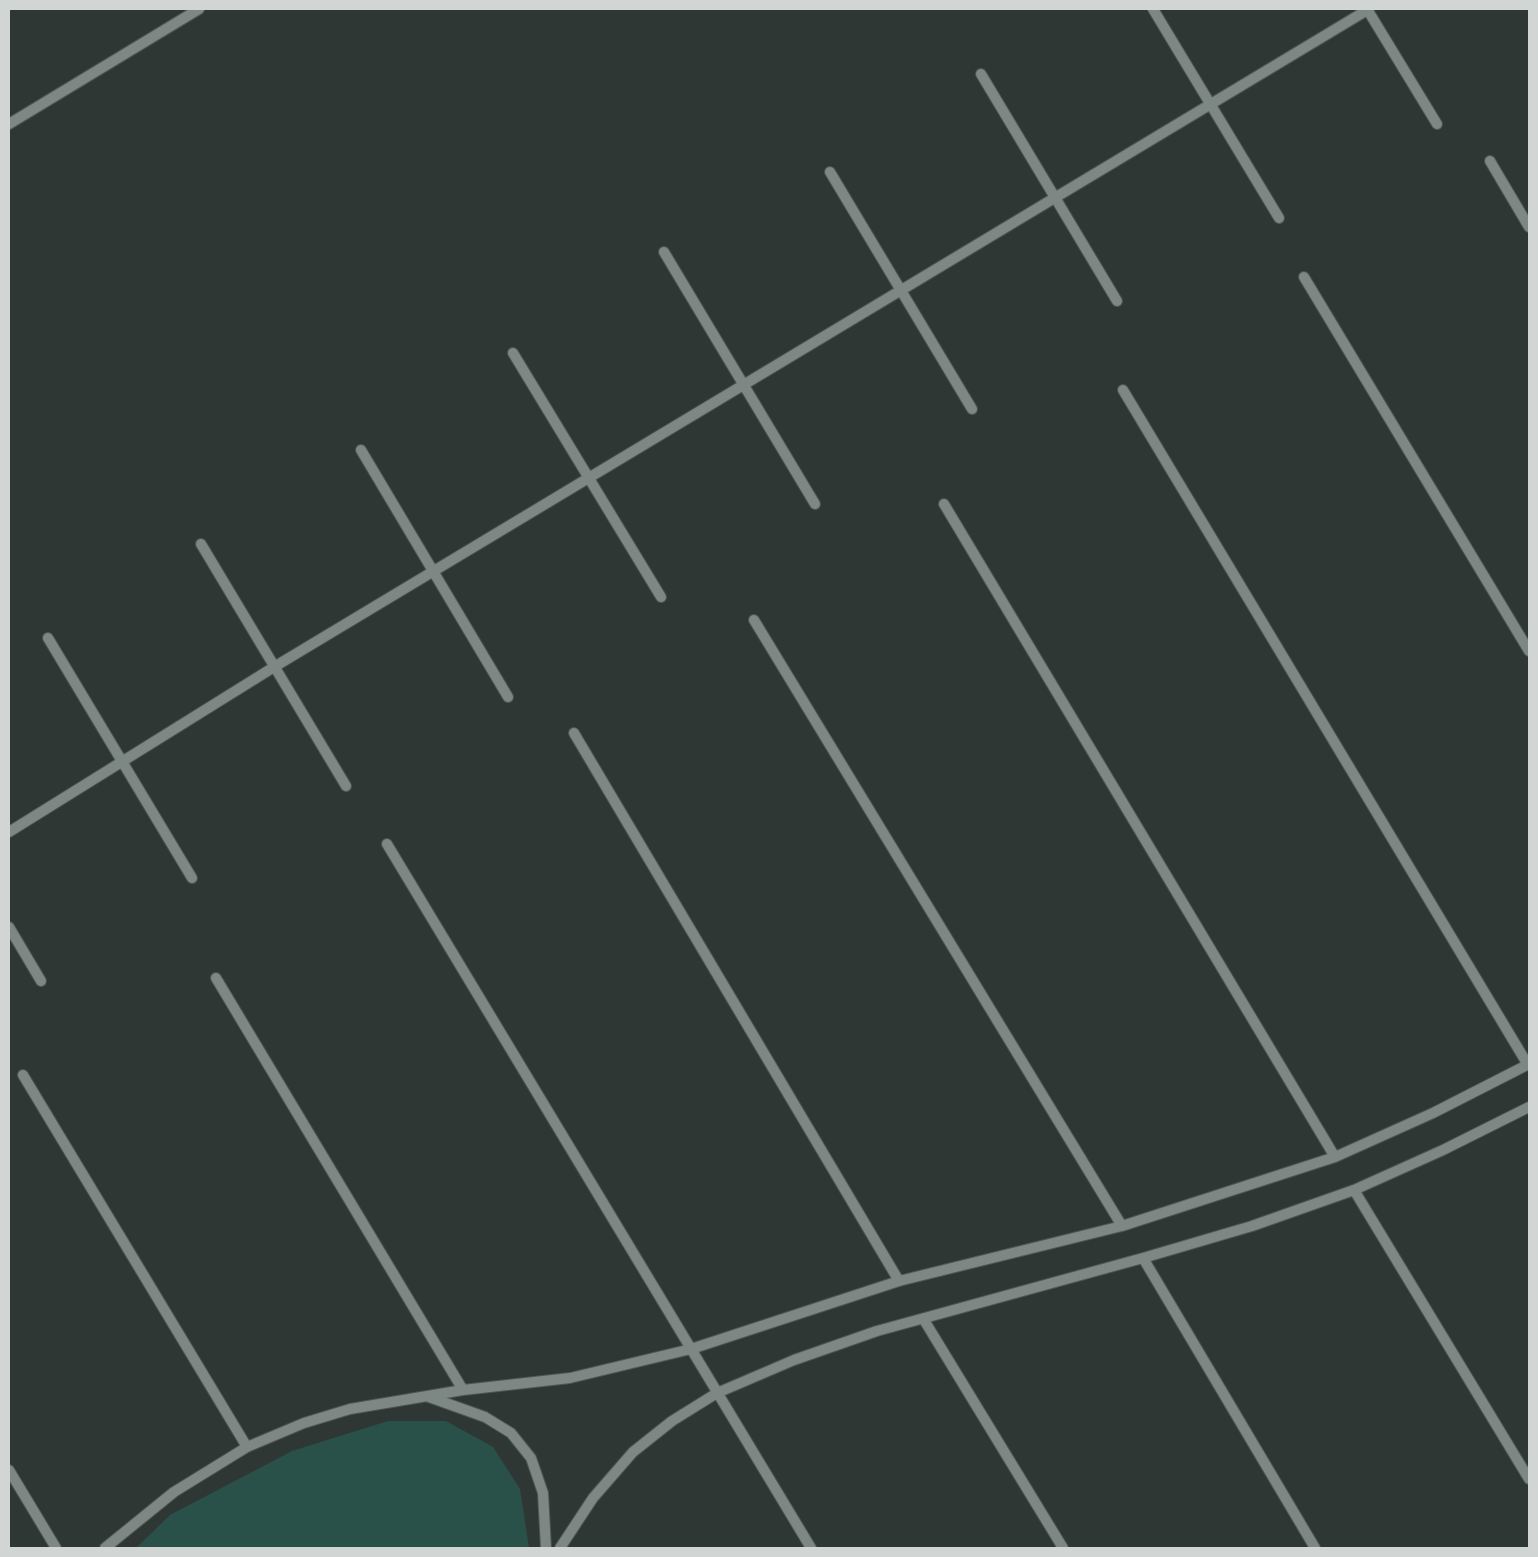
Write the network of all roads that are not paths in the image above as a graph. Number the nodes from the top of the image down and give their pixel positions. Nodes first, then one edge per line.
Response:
1 (199, 9) edge
2 (1153, 9) edge
3 (1368, 9) edge
4 (981, 74) dead end
5 (1211, 102) junction
6 (9, 124) edge
7 (1437, 124) dead end
8 (1490, 161) dead end
9 (830, 172) dead end
10 (1056, 196) junction
11 (1279, 218) dead end
12 (1529, 227) edge
13 (664, 252) dead end
14 (1304, 277) dead end
15 (902, 289) junction
16 (1117, 301) dead end
17 (513, 352) dead end
18 (744, 386) junction
19 (1122, 390) dead end
20 (972, 409) dead end
21 (361, 450) dead end
22 (589, 478) junction
23 (815, 504) dead end
24 (944, 504) dead end
25 (201, 544) dead end
26 (434, 572) junction
27 (661, 596) dead end
28 (754, 620) dead end
29 (48, 638) dead end
30 (1529, 651) edge
31 (274, 667) junction
32 (508, 698) dead end
33 (574, 733) dead end
34 (122, 760) junction
35 (346, 786) dead end
36 (9, 832) edge
37 (386, 844) dead end
38 (192, 878) dead end
39 (9, 927) edge
40 (216, 978) dead end
41 (42, 981) dead end
42 (1529, 1064) edge
43 (23, 1075) dead end
44 (1529, 1107) edge
45 (1335, 1157) junction
46 (1354, 1190) junction
47 (1122, 1226) junction
48 (1143, 1258) junction
49 (899, 1281) junction
50 (924, 1320) junction
51 (691, 1349) junction
52 (463, 1390) junction
53 (717, 1393) junction
54 (428, 1397) junction
55 (247, 1447) junction
56 (9, 1470) edge
57 (1529, 1478) edge
58 (56, 1548) edge
59 (105, 1548) edge
60 (546, 1548) edge
61 (560, 1548) edge
62 (811, 1548) edge
63 (1063, 1548) edge
64 (1315, 1548) edge

1 - 6 street
2 - 5 street
3 - 5 street
3 - 7 street
4 - 10 street
5 - 10 street
5 - 11 street
8 - 12 street
9 - 15 street
10 - 15 street
10 - 16 street
13 - 18 street
14 - 30 street
15 - 18 street
15 - 20 street
17 - 22 street
18 - 22 street
18 - 23 street
19 - 42 street
21 - 26 street
22 - 26 street
22 - 27 street
24 - 45 street
25 - 31 street
26 - 31 street
26 - 32 street
28 - 47 street
29 - 34 street
31 - 34 street
31 - 35 street
33 - 49 street
34 - 36 street
34 - 38 street
37 - 51 street
39 - 41 street
40 - 52 street
42 - 45 street
43 - 55 street
44 - 46 street
45 - 47 street
46 - 48 street
46 - 57 street
47 - 49 street
48 - 50 street
48 - 64 street
49 - 51 street
50 - 53 street
50 - 63 street
51 - 52 street
51 - 53 street
52 - 54 street
53 - 61 street
53 - 62 street
54 - 55 street
54 - 60 street
55 - 59 street
56 - 58 street

